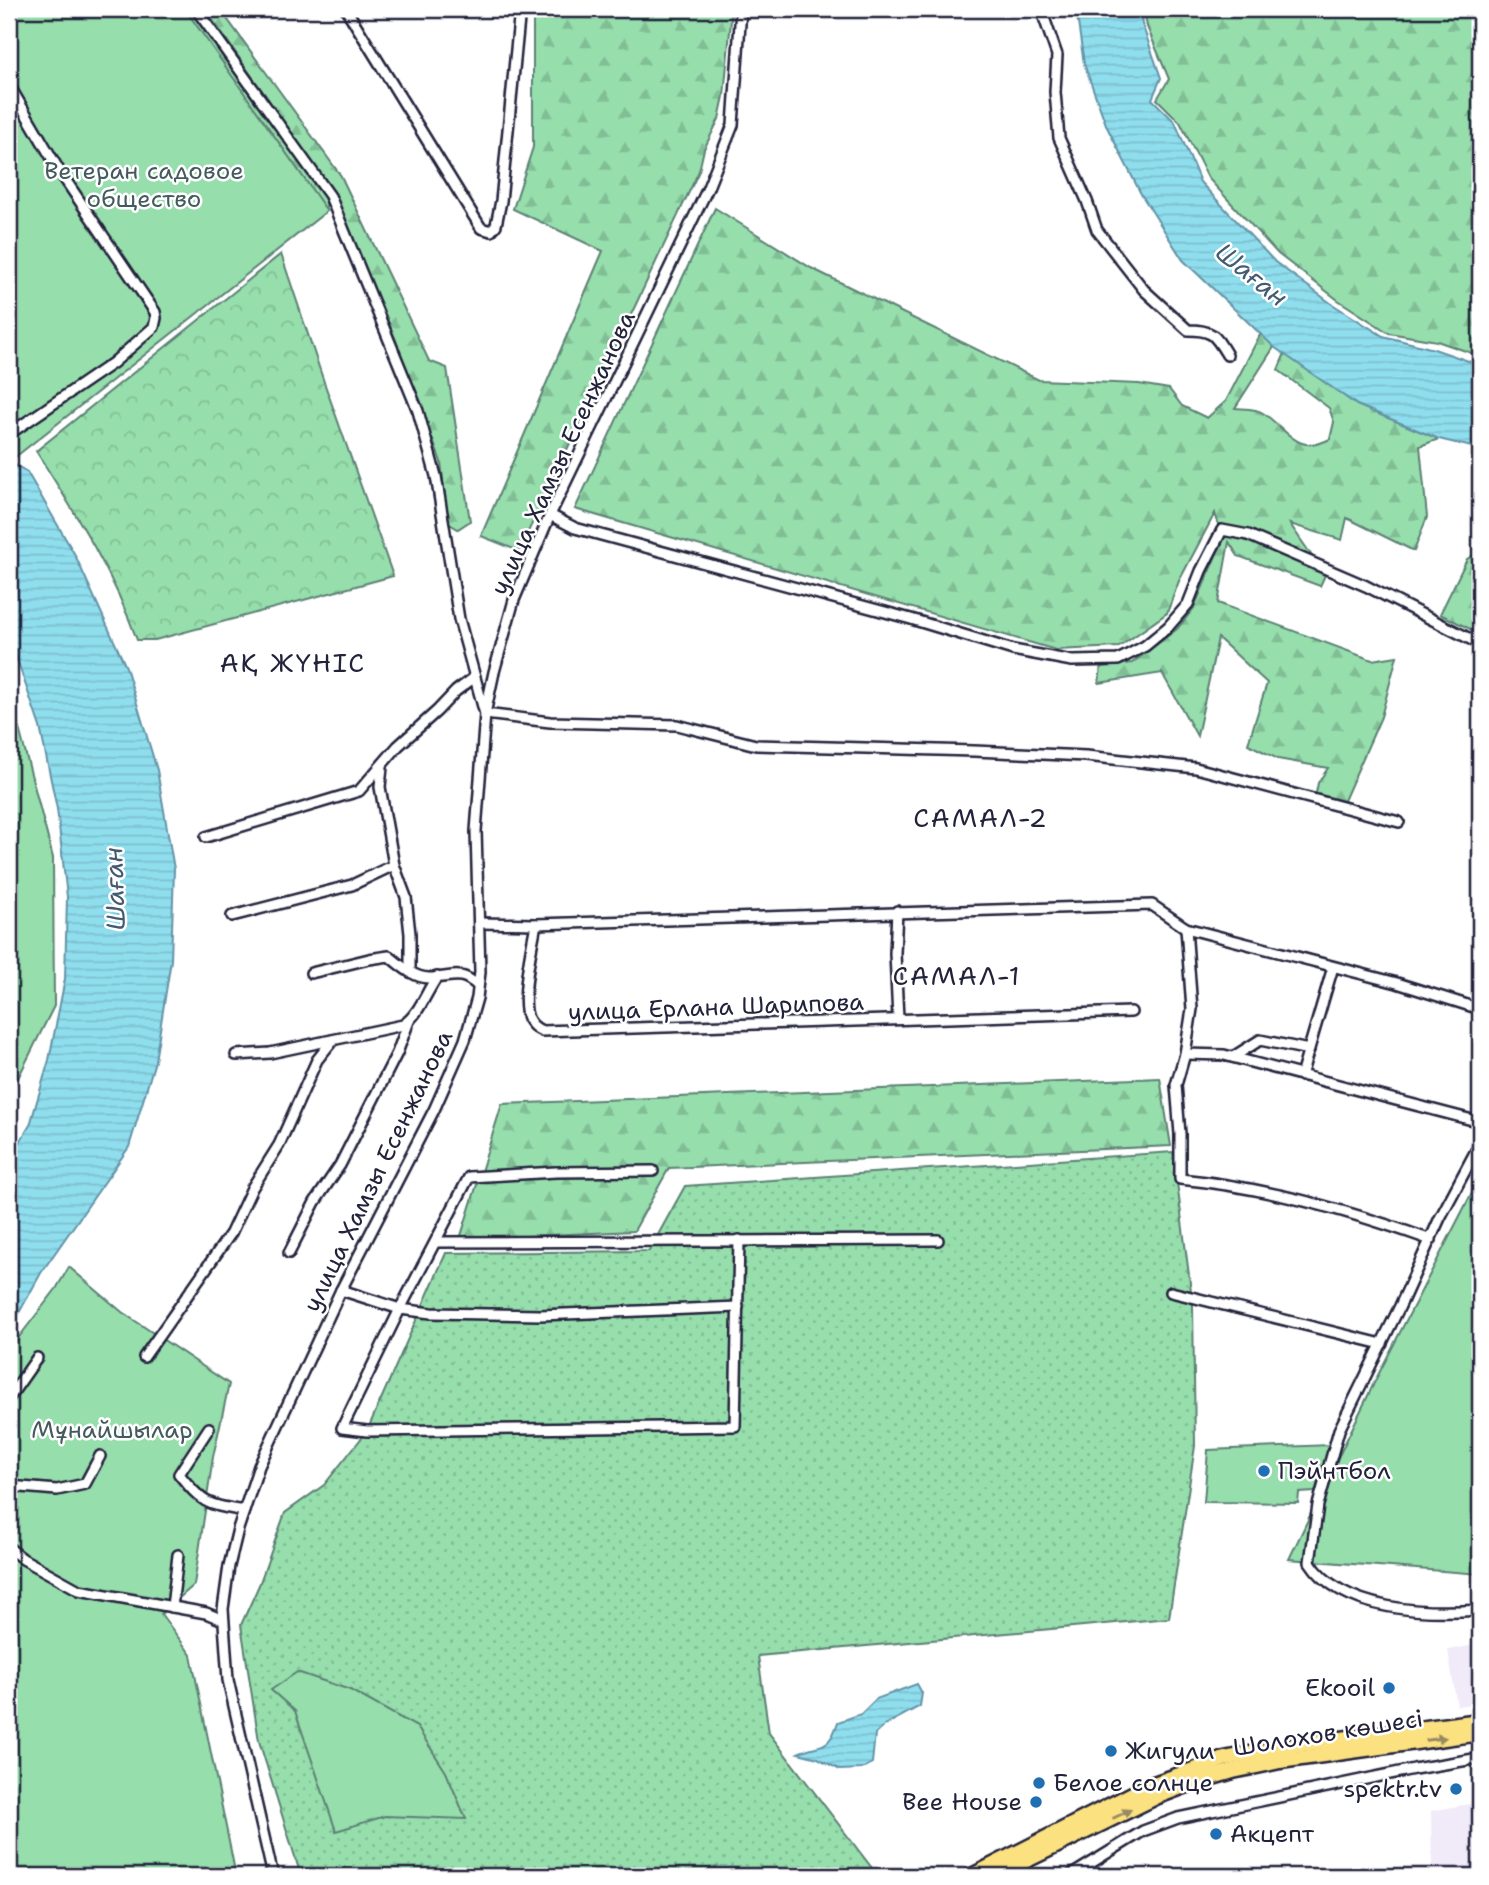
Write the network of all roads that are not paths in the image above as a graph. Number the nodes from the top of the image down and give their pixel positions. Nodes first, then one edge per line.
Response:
1 (196, 9) edge
2 (346, 9) edge
3 (520, 9) edge
4 (741, 9) edge
5 (1041, 9) edge
6 (9, 85) edge
7 (1227, 355) dead end
8 (9, 434) edge
9 (550, 515) junction
10 (1480, 644) edge
11 (475, 677) junction
12 (485, 714) junction
13 (382, 766) junction
14 (1399, 822) dead end
15 (206, 836) dead end
16 (394, 866) junction
17 (897, 911) junction
18 (232, 916) dead end
19 (479, 923) junction
20 (536, 924) junction
21 (1186, 928) junction
22 (1333, 967) junction
23 (410, 972) junction
24 (311, 973) dead end
25 (437, 977) junction
26 (478, 986) junction
27 (1480, 1009) edge
28 (1131, 1012) dead end
29 (898, 1019) junction
30 (409, 1021) junction
31 (332, 1040) junction
32 (1309, 1050) junction
33 (236, 1055) dead end
34 (1185, 1055) junction
35 (1233, 1057) junction
36 (1301, 1076) junction
37 (1480, 1122) edge
38 (1480, 1143) edge
39 (653, 1171) dead end
40 (739, 1240) junction
41 (938, 1240) dead end
42 (1431, 1240) junction
43 (436, 1242) junction
44 (289, 1253) dead end
45 (341, 1290) junction
46 (1171, 1292) dead end
47 (738, 1307) junction
48 (400, 1309) junction
49 (1382, 1344) junction
50 (144, 1357) dead end
51 (37, 1358) dead end
52 (9, 1398) edge
53 (209, 1428) dead end
54 (100, 1456) dead end
55 (9, 1486) edge
56 (244, 1511) junction
57 (9, 1548) edge
58 (178, 1555) dead end
59 (172, 1607) junction
60 (1480, 1610) edge
61 (223, 1619) junction
62 (1480, 1721) edge
63 (1480, 1733) edge
64 (1480, 1758) edge
65 (273, 1876) edge
66 (972, 1876) edge
67 (995, 1876) edge
68 (1070, 1876) edge

1 - 11 street
2 - 3 street
4 - 9 street, улица Хамзы Есенжанова
5 - 7 street
6 - 8 street
9 - 10 street
9 - 12 street, улица Хамзы Есенжанова
11 - 12 street
11 - 13 street
12 - 14 street
12 - 19 street, улица Хамзы Есенжанова
13 - 15 street
13 - 16 street
16 - 18 street
16 - 23 street
17 - 20 street
17 - 21 street
17 - 29 street
19 - 20 street
19 - 26 street, улица Хамзы Есенжанова
20 - 29 street, улица Ерлана Шарипова
21 - 22 street
21 - 34 street
22 - 27 street
22 - 32 street
23 - 24 street
23 - 25 street
25 - 26 street
25 - 30 street
26 - 45 street, улица Хамзы Есенжанова
28 - 29 street, улица Ерлана Шарипова
30 - 31 street
30 - 44 street
31 - 33 street
31 - 50 street
32 - 35 street
32 - 36 street
34 - 35 street
34 - 42 street
35 - 36 street
36 - 37 street
38 - 42 street
39 - 43 street
40 - 41 street
40 - 43 street
40 - 47 street
42 - 49 street
43 - 48 street
45 - 48 street
45 - 56 street, улица Хамзы Есенжанова
46 - 49 street
47 - 48 street
47 - 48 street
49 - 60 street
51 - 52 street
53 - 56 street
54 - 55 street
56 - 61 street, улица Хамзы Есенжанова
57 - 59 street
58 - 59 street
59 - 61 street
61 - 65 street, улица Хамзы Есенжанова
62 - 66 highway, Шолохов көшесі
67 -> 63 highway, Шолохов көшесі
64 - 68 street

